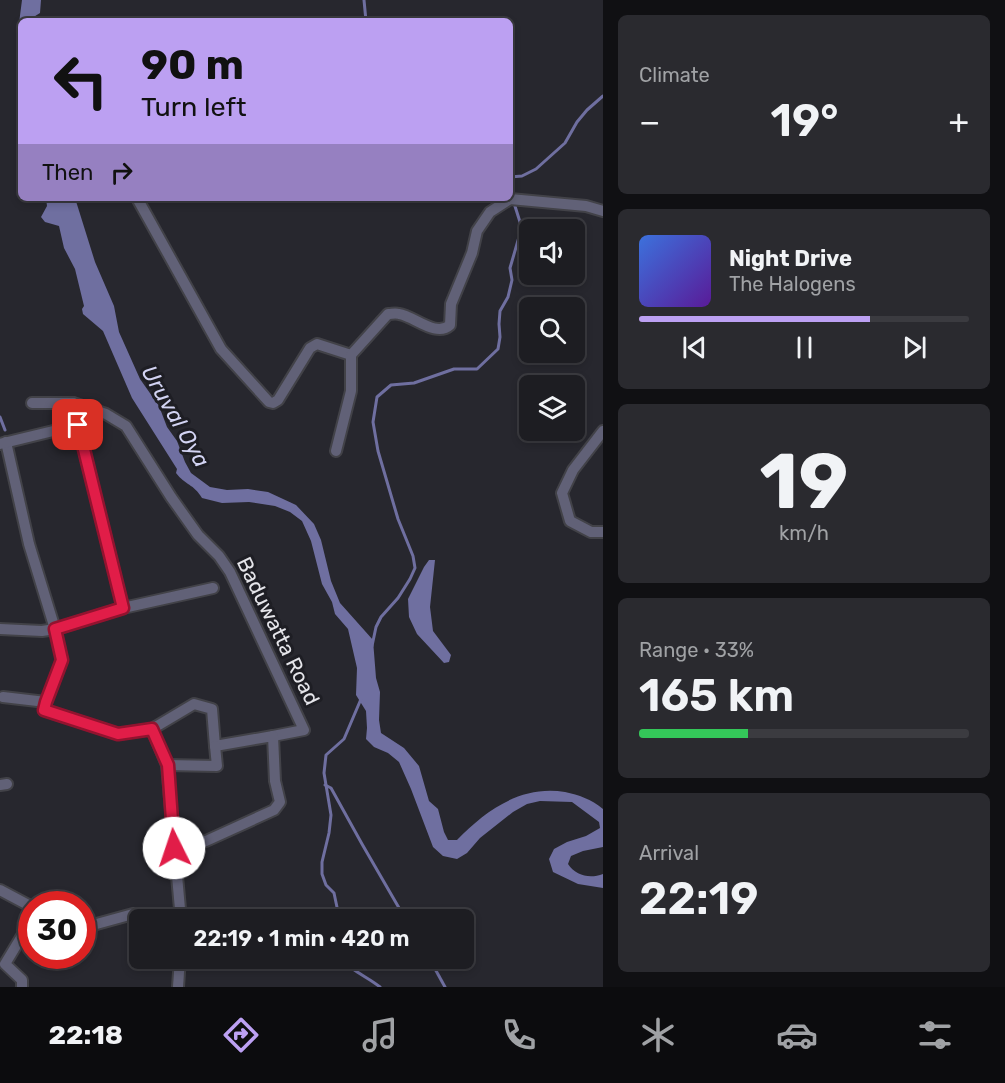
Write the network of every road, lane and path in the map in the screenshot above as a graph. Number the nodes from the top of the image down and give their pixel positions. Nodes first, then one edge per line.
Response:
1 (513, 199) edge
2 (139, 201) edge
3 (509, 201) edge
4 (603, 211) edge
5 (351, 355) junction
6 (32, 403) dead end
7 (74, 403) junction
8 (78, 425) junction
9 (603, 431) edge
10 (3, 443) edge
11 (336, 452) dead end
12 (603, 532) edge
13 (213, 588) dead end
14 (123, 608) junction
15 (54, 627) junction
16 (1, 629) edge
17 (3, 697) dead end
18 (46, 702) junction
19 (152, 729) junction
20 (273, 736) junction
21 (215, 746) junction
22 (168, 765) junction
23 (174, 848) junction
24 (0, 890) edge
25 (18, 900) edge
26 (180, 909) edge
27 (129, 915) edge
28 (96, 924) edge
29 (18, 942) edge
30 (3, 967) edge
31 (179, 969) edge
32 (22, 987) edge
33 (178, 987) edge

1 - 4 street
2 - 5 street
3 - 5 street
5 - 11 street
6 - 7 street, Baduwatta Road
7 - 8 street
7 - 20 street, Baduwatta Road
8 - 10 street
8 - 14 street
9 - 12 street
10 - 15 street
13 - 14 street, Baduwatta Road
14 - 15 street, Baduwatta Road
15 - 16 street, Baduwatta Road
15 - 18 street
17 - 18 street
18 - 19 street
19 - 21 street
19 - 22 street
20 - 21 street
20 - 23 street
21 - 22 street
22 - 23 street
23 - 26 street
24 - 25 street
27 - 28 street
29 - 30 street
30 - 32 street
31 - 33 street

